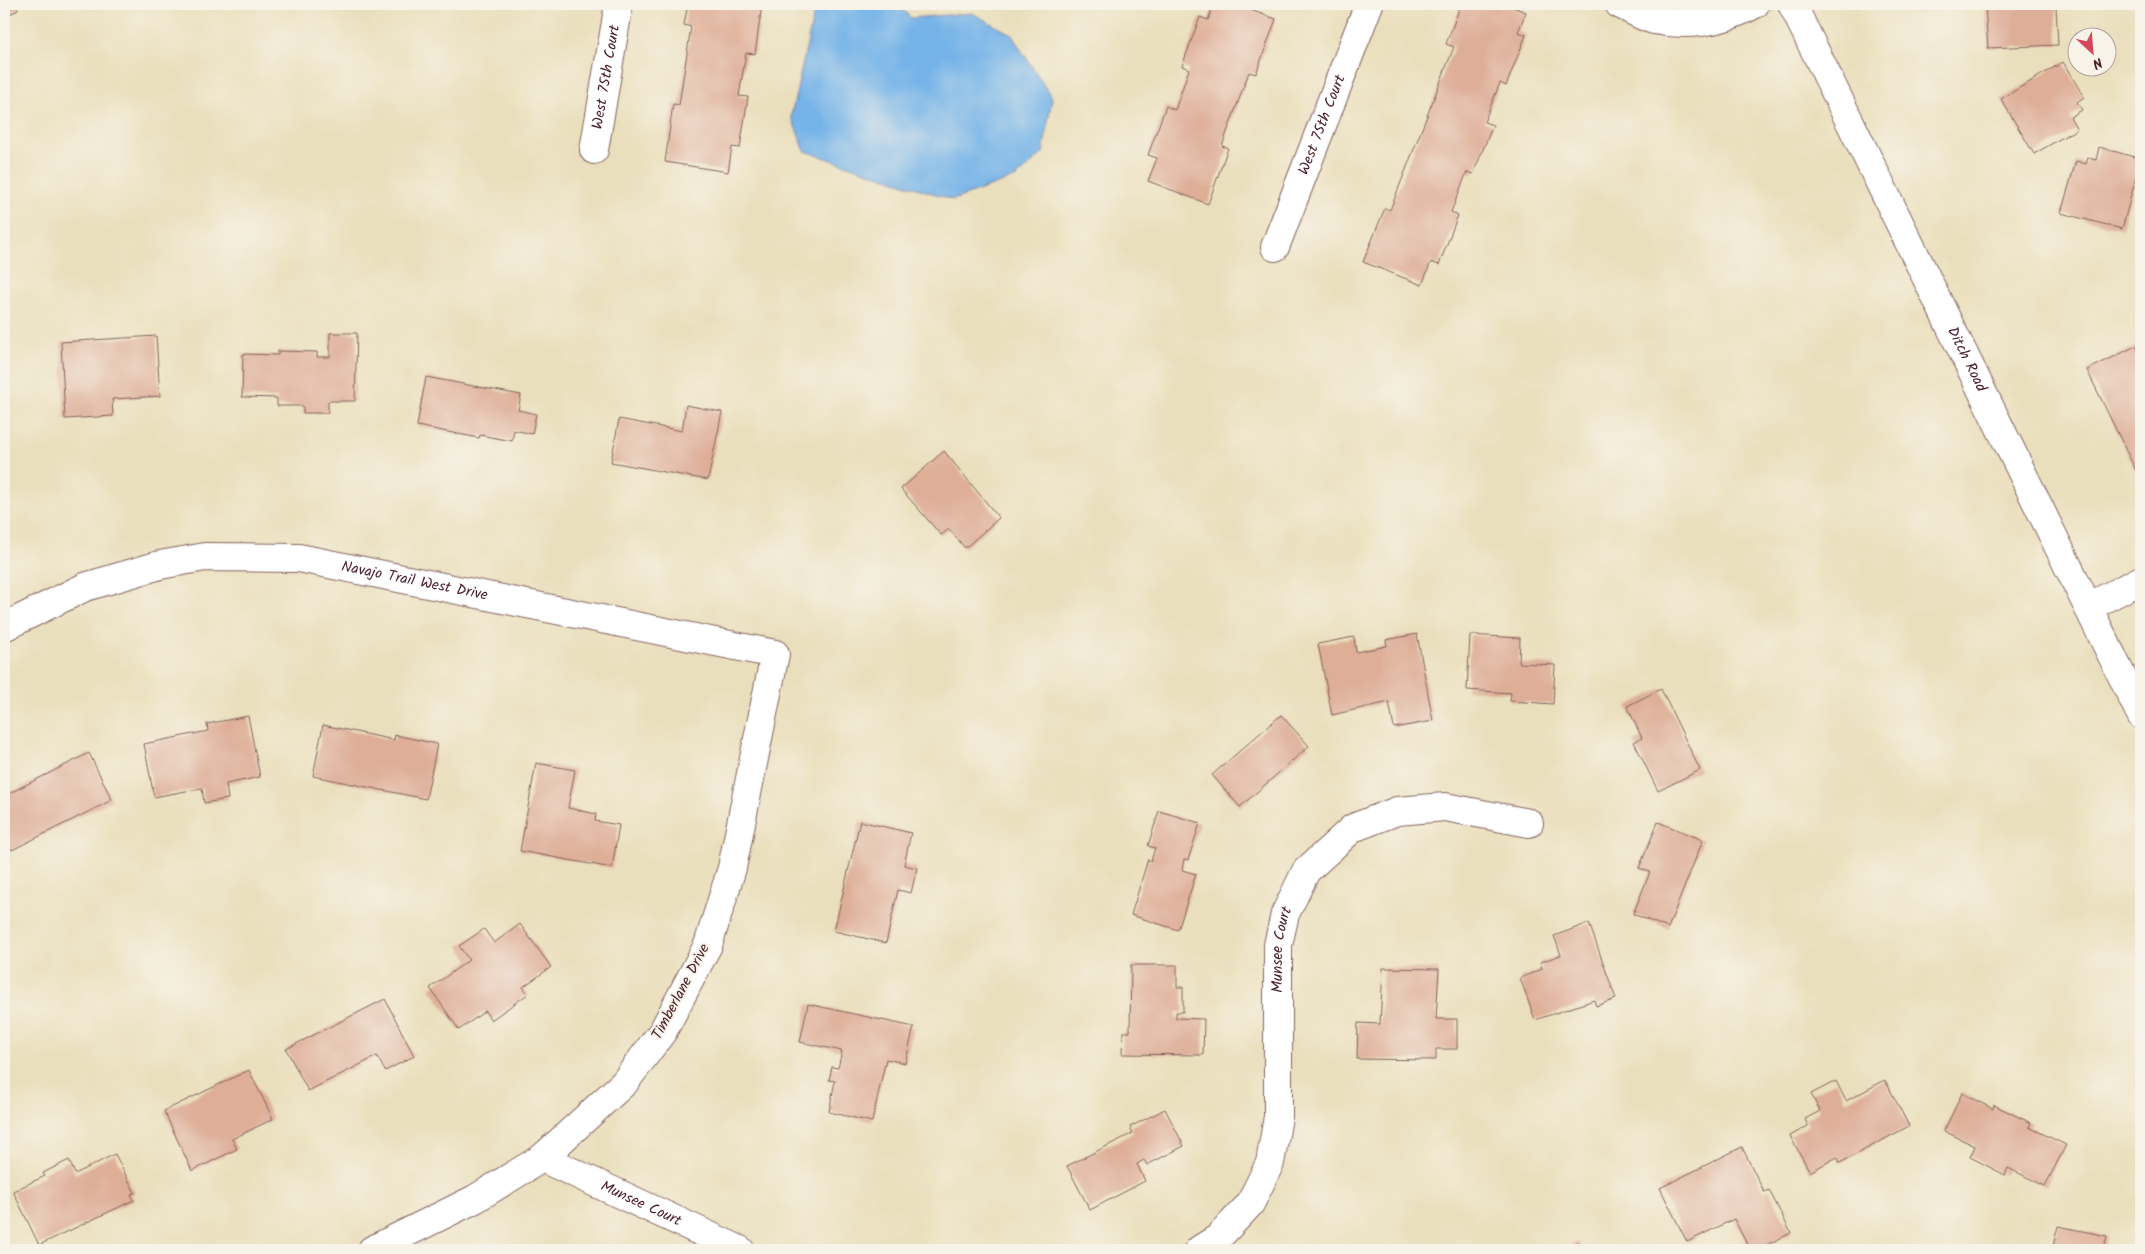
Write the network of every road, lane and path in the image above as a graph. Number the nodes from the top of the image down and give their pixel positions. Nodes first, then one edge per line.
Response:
1 (619, 4) edge
2 (1370, 4) edge
3 (1619, 4) edge
4 (1755, 4) edge
5 (1792, 4) edge
6 (594, 150) dead end
7 (1275, 247) dead end
8 (2141, 580) edge
9 (2088, 607) junction
10 (4, 627) edge
11 (775, 654) joint
12 (2141, 715) edge
13 (1528, 823) dead end
14 (542, 1158) junction
15 (372, 1250) edge
16 (740, 1250) edge
17 (1199, 1250) edge

1 - 6 street, West 75th Court
2 - 7 street, West 75th Court
3 - 4 street
5 - 9 street, Ditch Road
8 - 9 street
9 - 12 street, Ditch Road
10 - 11 street, Navajo Trail West Drive
11 - 14 street, Timberlane Drive
13 - 17 street, Munsee Court
14 - 15 street, Timberlane Drive
14 - 16 street, Munsee Court

